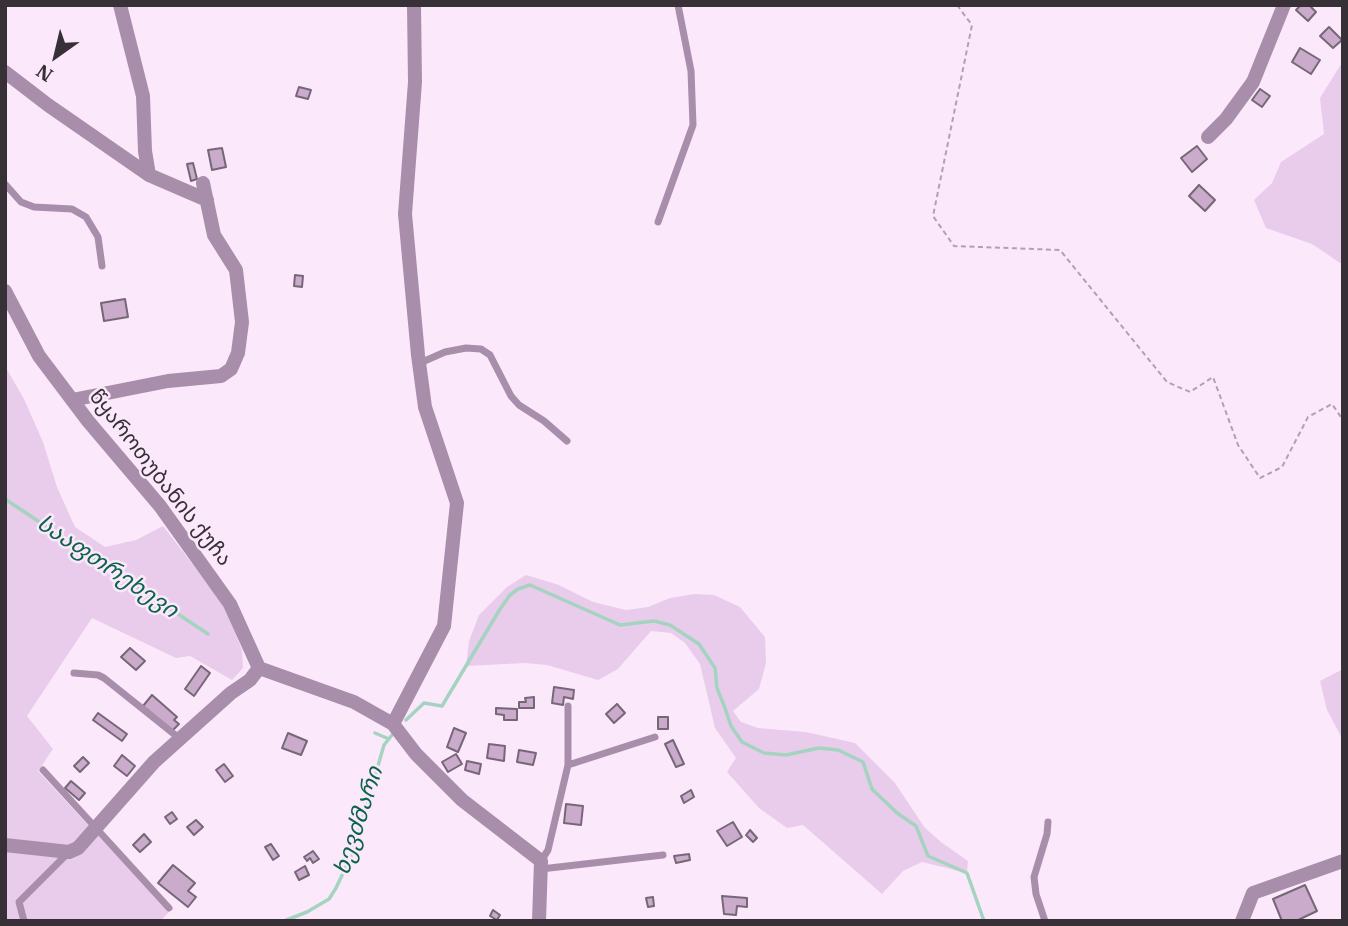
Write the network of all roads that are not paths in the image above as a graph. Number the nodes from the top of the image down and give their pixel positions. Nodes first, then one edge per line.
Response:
1 (120, 5) edge
2 (414, 5) edge
3 (678, 5) edge
4 (1284, 5) edge
5 (5, 72) edge
6 (1208, 137) dead end
7 (149, 175) junction
8 (203, 183) dead end
9 (5, 184) edge
10 (206, 200) junction
11 (658, 222) dead end
12 (102, 266) dead end
13 (5, 291) edge
14 (419, 363) junction
15 (72, 400) junction
16 (567, 441) dead end
17 (259, 668) junction
18 (74, 673) dead end
19 (568, 706) dead end
20 (393, 724) junction
21 (655, 737) dead end
22 (179, 738) junction
23 (568, 765) junction
24 (43, 770) dead end
25 (1048, 822) dead end
26 (96, 827) junction
27 (5, 845) edge
28 (69, 852) junction
29 (663, 855) dead end
30 (1343, 861) edge
31 (541, 865) junction
32 (169, 908) dead end
33 (24, 921) edge
34 (539, 921) edge
35 (1045, 921) edge
36 (1242, 921) edge

1 - 7 street
2 - 14 street
3 - 11 lane
4 - 6 street
5 - 7 street
7 - 10 street
8 - 10 street
9 - 12 lane
10 - 15 street
13 - 15 street, წყაროთუბანის ქუჩა
14 - 16 lane
14 - 20 street
15 - 17 street, წყაროთუბანის ქუჩა
17 - 20 street
17 - 22 street
18 - 22 lane
19 - 23 lane
20 - 31 street
21 - 23 lane
22 - 26 street
23 - 31 lane
24 - 26 lane
25 - 35 lane
26 - 28 street
26 - 32 lane
27 - 28 street
28 - 33 lane
29 - 31 lane
30 - 36 street
31 - 34 street

